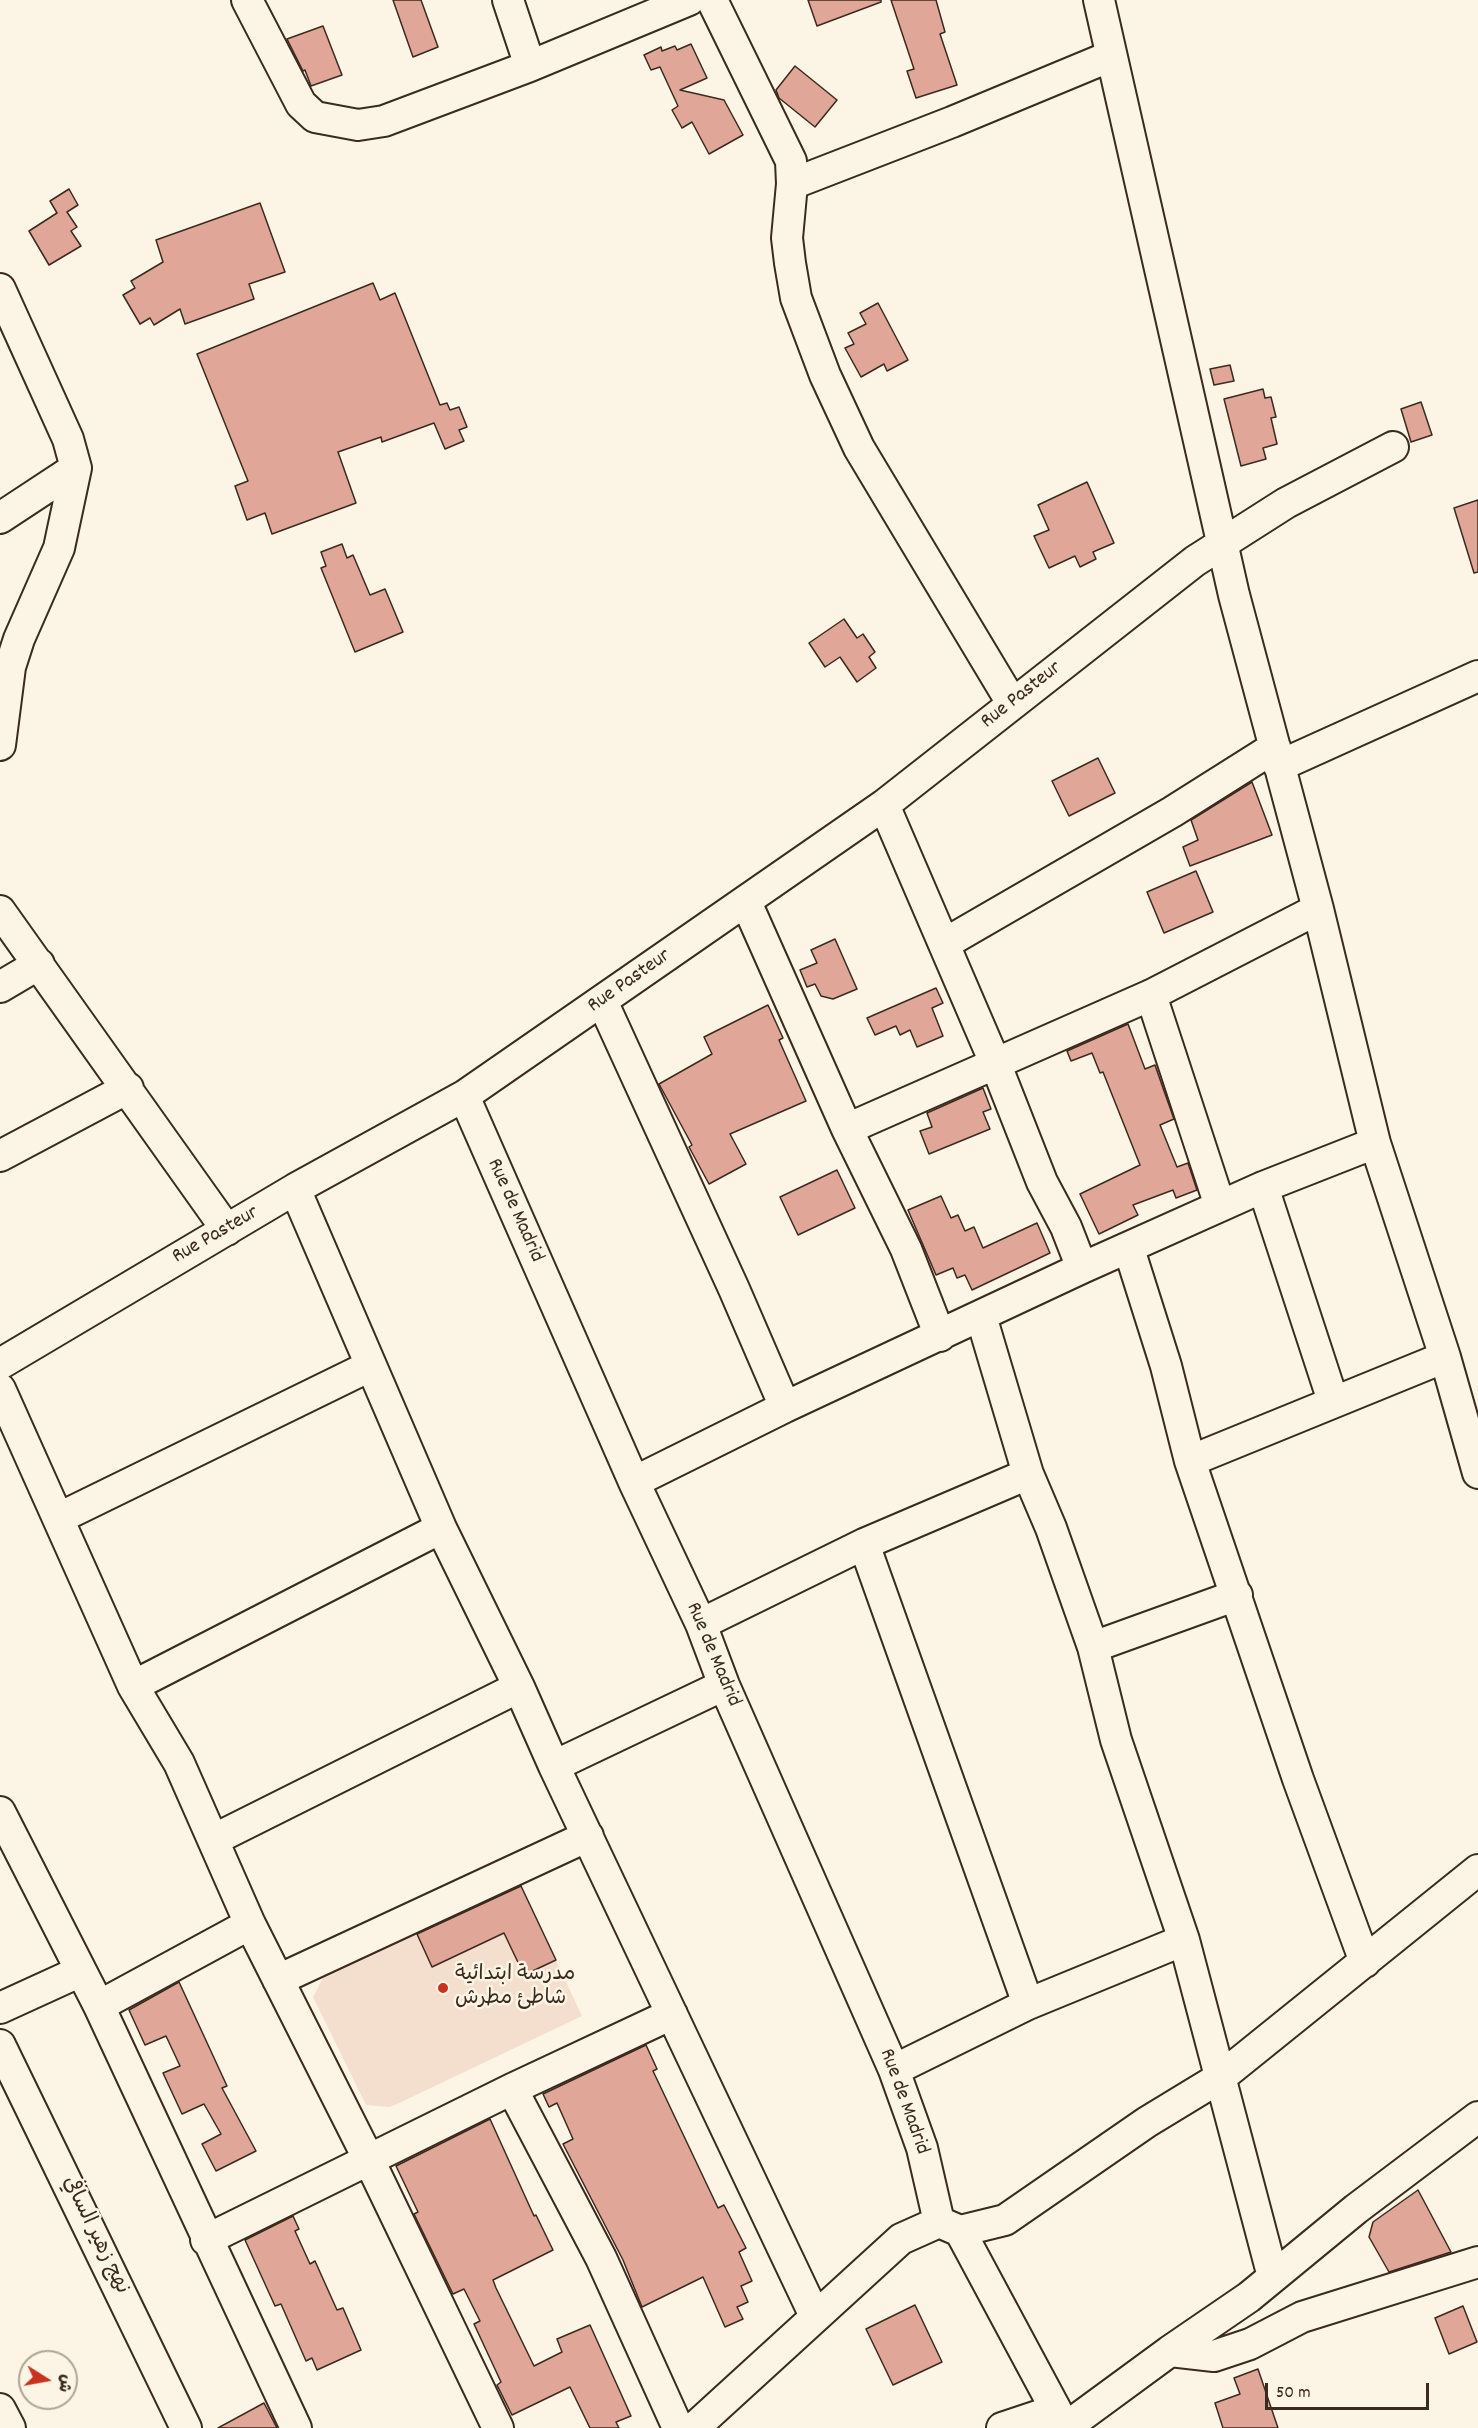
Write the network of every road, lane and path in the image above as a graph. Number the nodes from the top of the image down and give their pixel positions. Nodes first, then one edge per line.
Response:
1 (247, 0) edge
2 (508, 0) edge
3 (689, 0) edge
4 (712, 0) edge
5 (1099, 0) edge
6 (1112, 56) junction
7 (530, 66) junction
8 (792, 184) junction
9 (0, 289) edge
10 (1393, 447) dead end
11 (76, 468) junction
12 (0, 518) edge
13 (1222, 543) junction
14 (1478, 676) edge
15 (1012, 703) junction
16 (0, 745) edge
17 (1277, 756) junction
18 (884, 805) junction
19 (746, 902) junction
20 (1318, 909) junction
21 (0, 911) edge
22 (944, 944) junction
23 (39, 964) junction
24 (0, 987) edge
25 (1151, 995) junction
26 (602, 1001) junction
27 (996, 1065) junction
28 (128, 1088) junction
29 (464, 1096) junction
30 (847, 1129) junction
31 (1375, 1143) junction
32 (0, 1156) edge
33 (1263, 1187) junction
34 (295, 1189) junction
35 (1220, 1206) junction
36 (227, 1230) junction
37 (1129, 1249) junction
38 (1082, 1268) junction
39 (981, 1316) junction
40 (940, 1336) junction
41 (1445, 1357) junction
42 (0, 1364) edge
43 (370, 1366) junction
44 (0, 1389) edge
45 (1333, 1401) junction
46 (785, 1407) junction
47 (1190, 1461) junction
48 (1478, 1473) edge
49 (1028, 1474) junction
50 (634, 1482) junction
51 (59, 1518) junction
52 (441, 1528) junction
53 (864, 1544) junction
54 (1237, 1594) junction
55 (700, 1624) junction
56 (1093, 1647) junction
57 (724, 1685) junction
58 (134, 1686) junction
59 (519, 1687) junction
60 (554, 1766) junction
61 (0, 1812) edge
62 (588, 1836) junction
63 (213, 1840) junction
64 (1478, 1870) edge
65 (250, 1924) junction
66 (1184, 1940) junction
67 (1365, 1962) junction
68 (81, 1971) junction
69 (278, 1980) junction
70 (1028, 2004) junction
71 (99, 2006) junction
72 (0, 2008) edge
73 (672, 2014) junction
74 (0, 2045) edge
75 (894, 2070) junction
76 (1221, 2077) junction
77 (512, 2089) junction
78 (1478, 2117) edge
79 (369, 2160) junction
80 (949, 2226) junction
81 (206, 2240) junction
82 (1478, 2262) edge
83 (1273, 2277) junction
84 (815, 2316) junction
85 (1170, 2351) junction
86 (0, 2409) edge
87 (1061, 2422) edge
88 (10, 2428) edge
89 (186, 2428) edge
90 (296, 2428) edge
91 (498, 2428) edge
92 (678, 2428) edge
93 (694, 2428) edge
94 (1002, 2428) edge

1 - 7 street
2 - 7 street
3 - 7 street
4 - 8 street
5 - 6 street
6 - 8 street
6 - 13 street
8 - 15 street
9 - 11 street
10 - 13 street, Rue Pasteur
11 - 12 street
11 - 16 street
13 - 15 street, Rue Pasteur
13 - 17 street
14 - 17 street
15 - 18 street, Rue Pasteur
17 - 20 street
17 - 22 street
18 - 19 street, Rue Pasteur
18 - 22 street
19 - 26 street, Rue Pasteur
19 - 30 street
20 - 25 street
20 - 31 street
21 - 23 street
22 - 27 street
23 - 24 street
23 - 28 street
25 - 27 street
25 - 35 street
26 - 29 street, Rue Pasteur
26 - 46 street
27 - 30 street
27 - 38 street
28 - 32 street
28 - 36 street
29 - 34 street, Rue Pasteur
29 - 50 street, Rue de Madrid
30 - 40 street
31 - 33 street
31 - 41 street
33 - 35 street
33 - 45 street
34 - 36 street, Rue Pasteur
34 - 43 street
35 - 37 street
36 - 42 street, Rue Pasteur
37 - 38 street
37 - 47 street
38 - 39 street
39 - 40 street
39 - 49 street
40 - 46 street
41 - 45 street
41 - 48 street
43 - 51 street
43 - 52 street
44 - 51 street
45 - 47 street
46 - 50 street
47 - 54 street
49 - 53 street
49 - 56 street
50 - 55 street, Rue de Madrid
51 - 58 street
52 - 58 street
52 - 59 street
53 - 55 street
53 - 70 street
54 - 56 street
54 - 67 street
55 - 57 street, Rue de Madrid
56 - 66 street
57 - 60 street
57 - 75 street, Rue de Madrid
58 - 63 street
59 - 60 street
59 - 63 street
60 - 62 street
61 - 68 street
62 - 69 street
62 - 73 street
63 - 65 street
64 - 67 street
65 - 69 street
65 - 71 street
66 - 70 street
66 - 76 street
67 - 76 street
68 - 71 street
68 - 72 street
69 - 79 street
70 - 75 street
71 - 81 street
73 - 77 street
73 - 84 street
74 - 89 street, نهج زهير السافي
75 - 80 street, Rue de Madrid
76 - 80 street
76 - 83 street
77 - 79 street
77 - 92 street
78 - 83 street
79 - 81 street
79 - 91 street
80 - 84 street
80 - 87 street, Rue de Madrid
81 - 90 street
82 - 85 street
83 - 85 street
84 - 93 street
85 - 87 street
86 - 88 street
87 - 94 street

